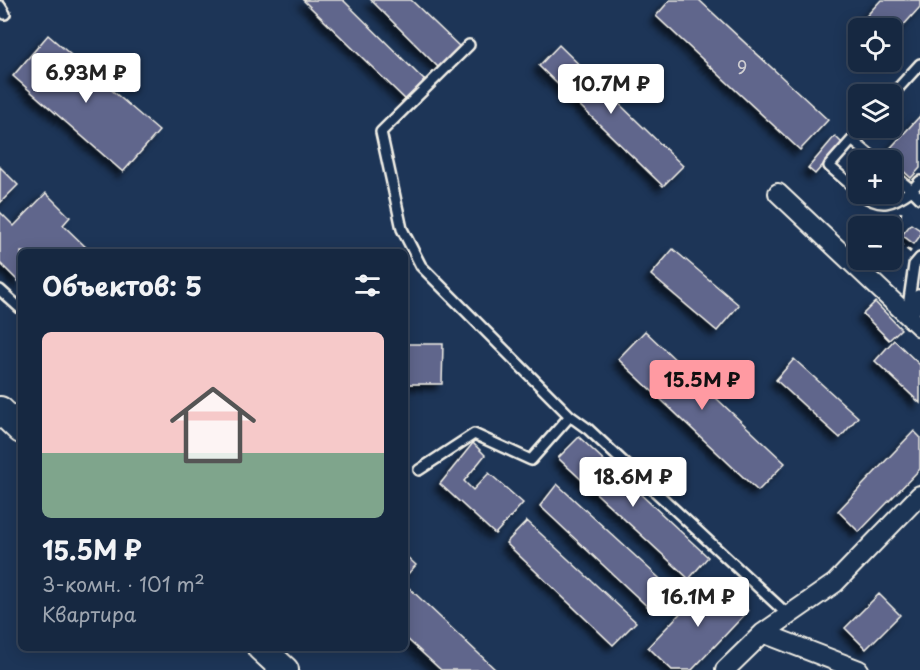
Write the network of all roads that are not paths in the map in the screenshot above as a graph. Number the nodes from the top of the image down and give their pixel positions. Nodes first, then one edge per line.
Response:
1 (469, 45) dead end
2 (920, 64) edge
3 (902, 84) edge
4 (852, 140) joint
5 (864, 150) edge
6 (920, 181) edge
7 (848, 182) edge
8 (902, 187) edge
9 (778, 193) dead end
10 (907, 193) junction
11 (902, 196) edge
12 (920, 198) edge
13 (917, 262) edge
14 (0, 290) edge
15 (920, 299) edge
16 (18, 306) edge
17 (906, 314) junction
18 (920, 327) edge
19 (0, 410) edge
20 (570, 416) junction
21 (18, 427) edge
22 (419, 470) dead end
23 (920, 495) edge
24 (788, 615) junction
25 (763, 633) junction
26 (264, 651) edge
27 (285, 670) edge
28 (725, 670) edge
29 (859, 670) edge

1 - 20 lane
2 - 3 lane
4 - 5 lane
4 - 7 lane
6 - 10 lane
8 - 10 lane
9 - 17 street
10 - 11 lane
10 - 12 lane
13 - 17 lane
14 - 16 lane
15 - 17 street
17 - 18 street
19 - 21 main road
20 - 22 lane
20 - 24 lane
23 - 24 street
24 - 25 street
25 - 28 street
25 - 29 street
26 - 27 main road

